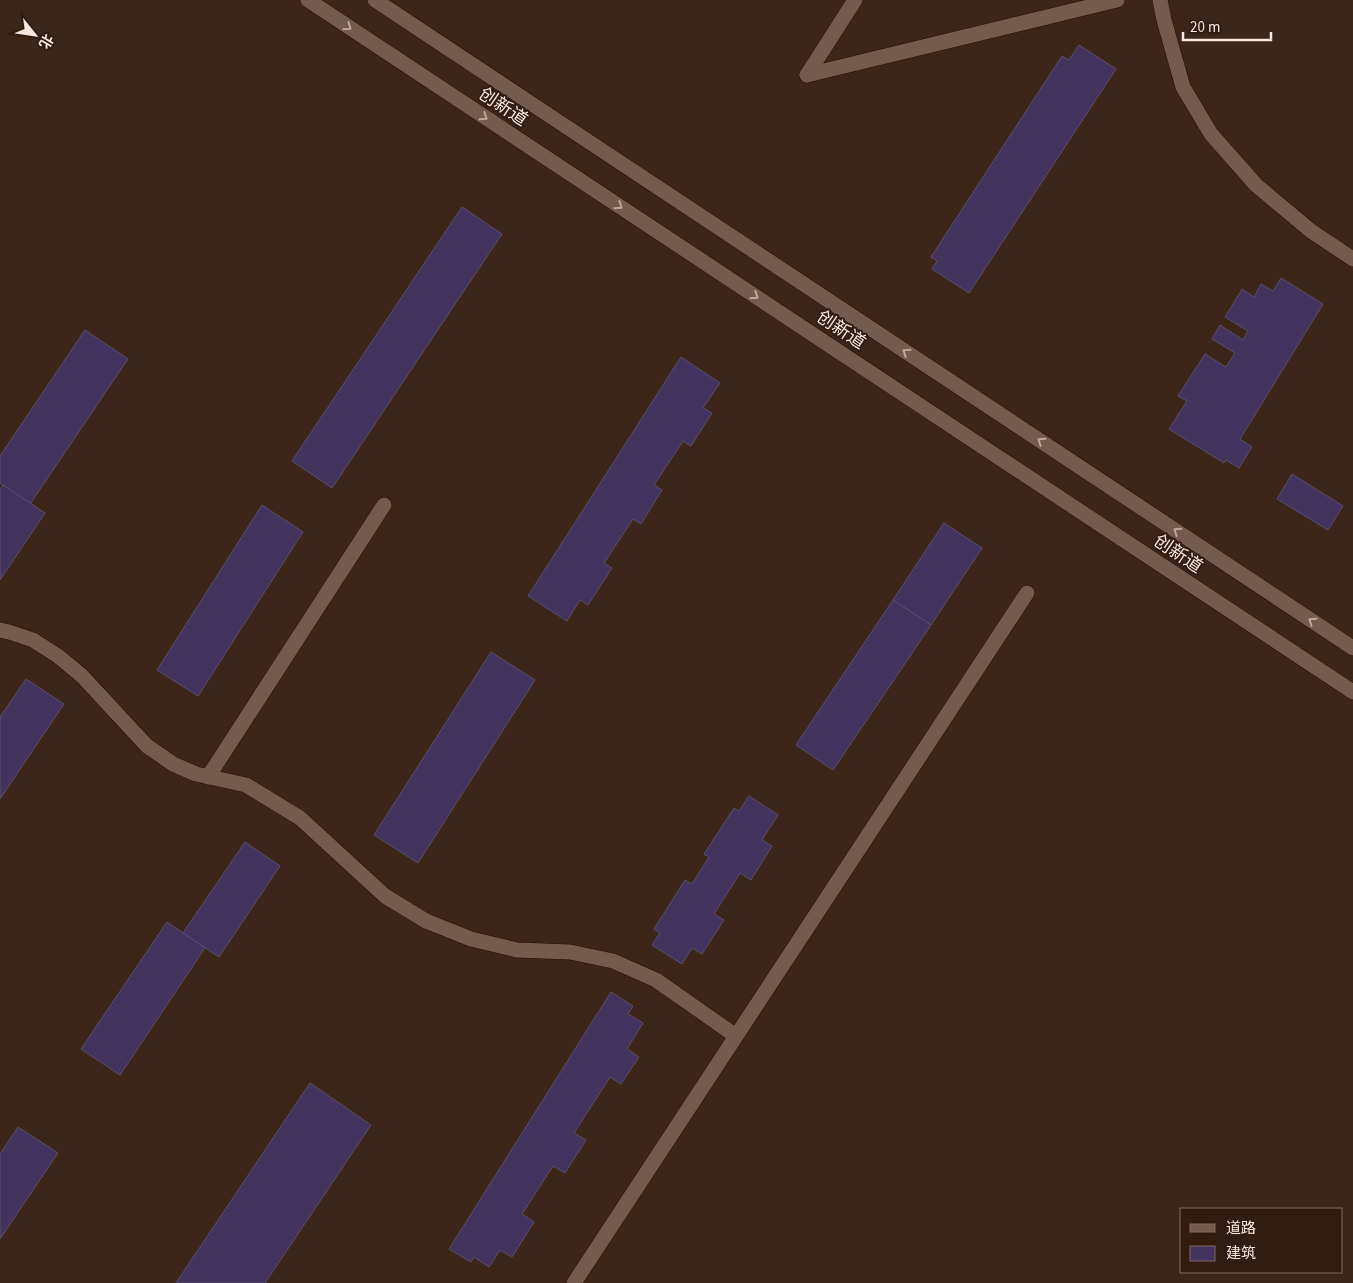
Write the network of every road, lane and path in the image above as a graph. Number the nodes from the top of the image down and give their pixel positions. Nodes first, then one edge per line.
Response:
1 (308, 0) edge
2 (375, 0) edge
3 (855, 0) edge
4 (1117, 0) edge
5 (1160, 0) edge
6 (1353, 259) edge
7 (384, 505) dead end
8 (1027, 594) dead end
9 (0, 630) edge
10 (1353, 648) edge
11 (1353, 692) edge
12 (208, 776) junction
13 (736, 1036) junction
14 (574, 1283) edge

1 -> 11 street, 创新道
10 -> 2 street, 创新道
3 - 4 street
5 - 6 street
7 - 12 street
8 - 13 street
9 - 12 street
12 - 13 street
13 - 14 street

